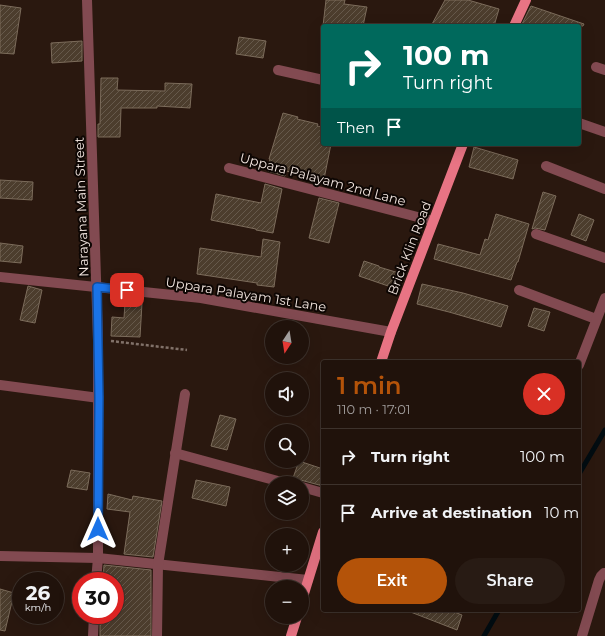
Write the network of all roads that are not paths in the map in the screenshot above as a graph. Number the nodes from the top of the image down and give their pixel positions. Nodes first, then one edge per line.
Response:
1 (87, 0) edge
2 (526, 0) edge
3 (515, 24) edge
4 (278, 70) dead end
5 (321, 80) edge
6 (581, 124) edge
7 (605, 132) edge
8 (462, 146) edge
9 (546, 166) dead end
10 (229, 168) dead end
11 (605, 189) edge
12 (433, 221) junction
13 (536, 234) dead end
14 (605, 258) edge
15 (0, 278) edge
16 (97, 287) junction
17 (519, 290) dead end
18 (605, 298) edge
19 (596, 319) junction
20 (391, 332) junction
21 (382, 360) edge
22 (581, 360) edge
23 (0, 386) edge
24 (185, 394) dead end
25 (99, 398) junction
26 (175, 453) junction
27 (265, 478) edge
28 (309, 490) edge
29 (321, 493) edge
30 (321, 538) edge
31 (0, 556) edge
32 (98, 558) junction
33 (158, 565) junction
34 (97, 572) edge
35 (605, 574) edge
36 (308, 580) joint
37 (94, 624) edge
38 (295, 624) edge
39 (93, 636) edge
40 (157, 636) edge
41 (291, 636) edge
42 (582, 636) edge

1 - 16 street, Narayana Main Street
2 - 3 main road
4 - 5 street
6 - 7 street
8 - 12 main road, Brick Klin Road
9 - 11 street
10 - 12 street, Uppara Palayam 2nd Lane
12 - 20 main road, Brick Klin Road
13 - 14 street
15 - 16 street, Uppara Palayam 1st Lane
16 - 20 street, Uppara Palayam 1st Lane
16 - 25 street, Narayana Main Street
17 - 19 street
18 - 19 street
19 - 22 street
20 - 21 main road, Brick Klin Road
23 - 25 street
24 - 26 street
25 - 32 street, Narayana Main Street
26 - 27 street
26 - 33 street
28 - 29 street
30 - 36 main road
31 - 32 street
32 - 33 street
32 - 34 street, Narayana Main Street
33 - 36 street
33 - 40 street
35 - 42 street
37 - 39 street
38 - 41 main road

